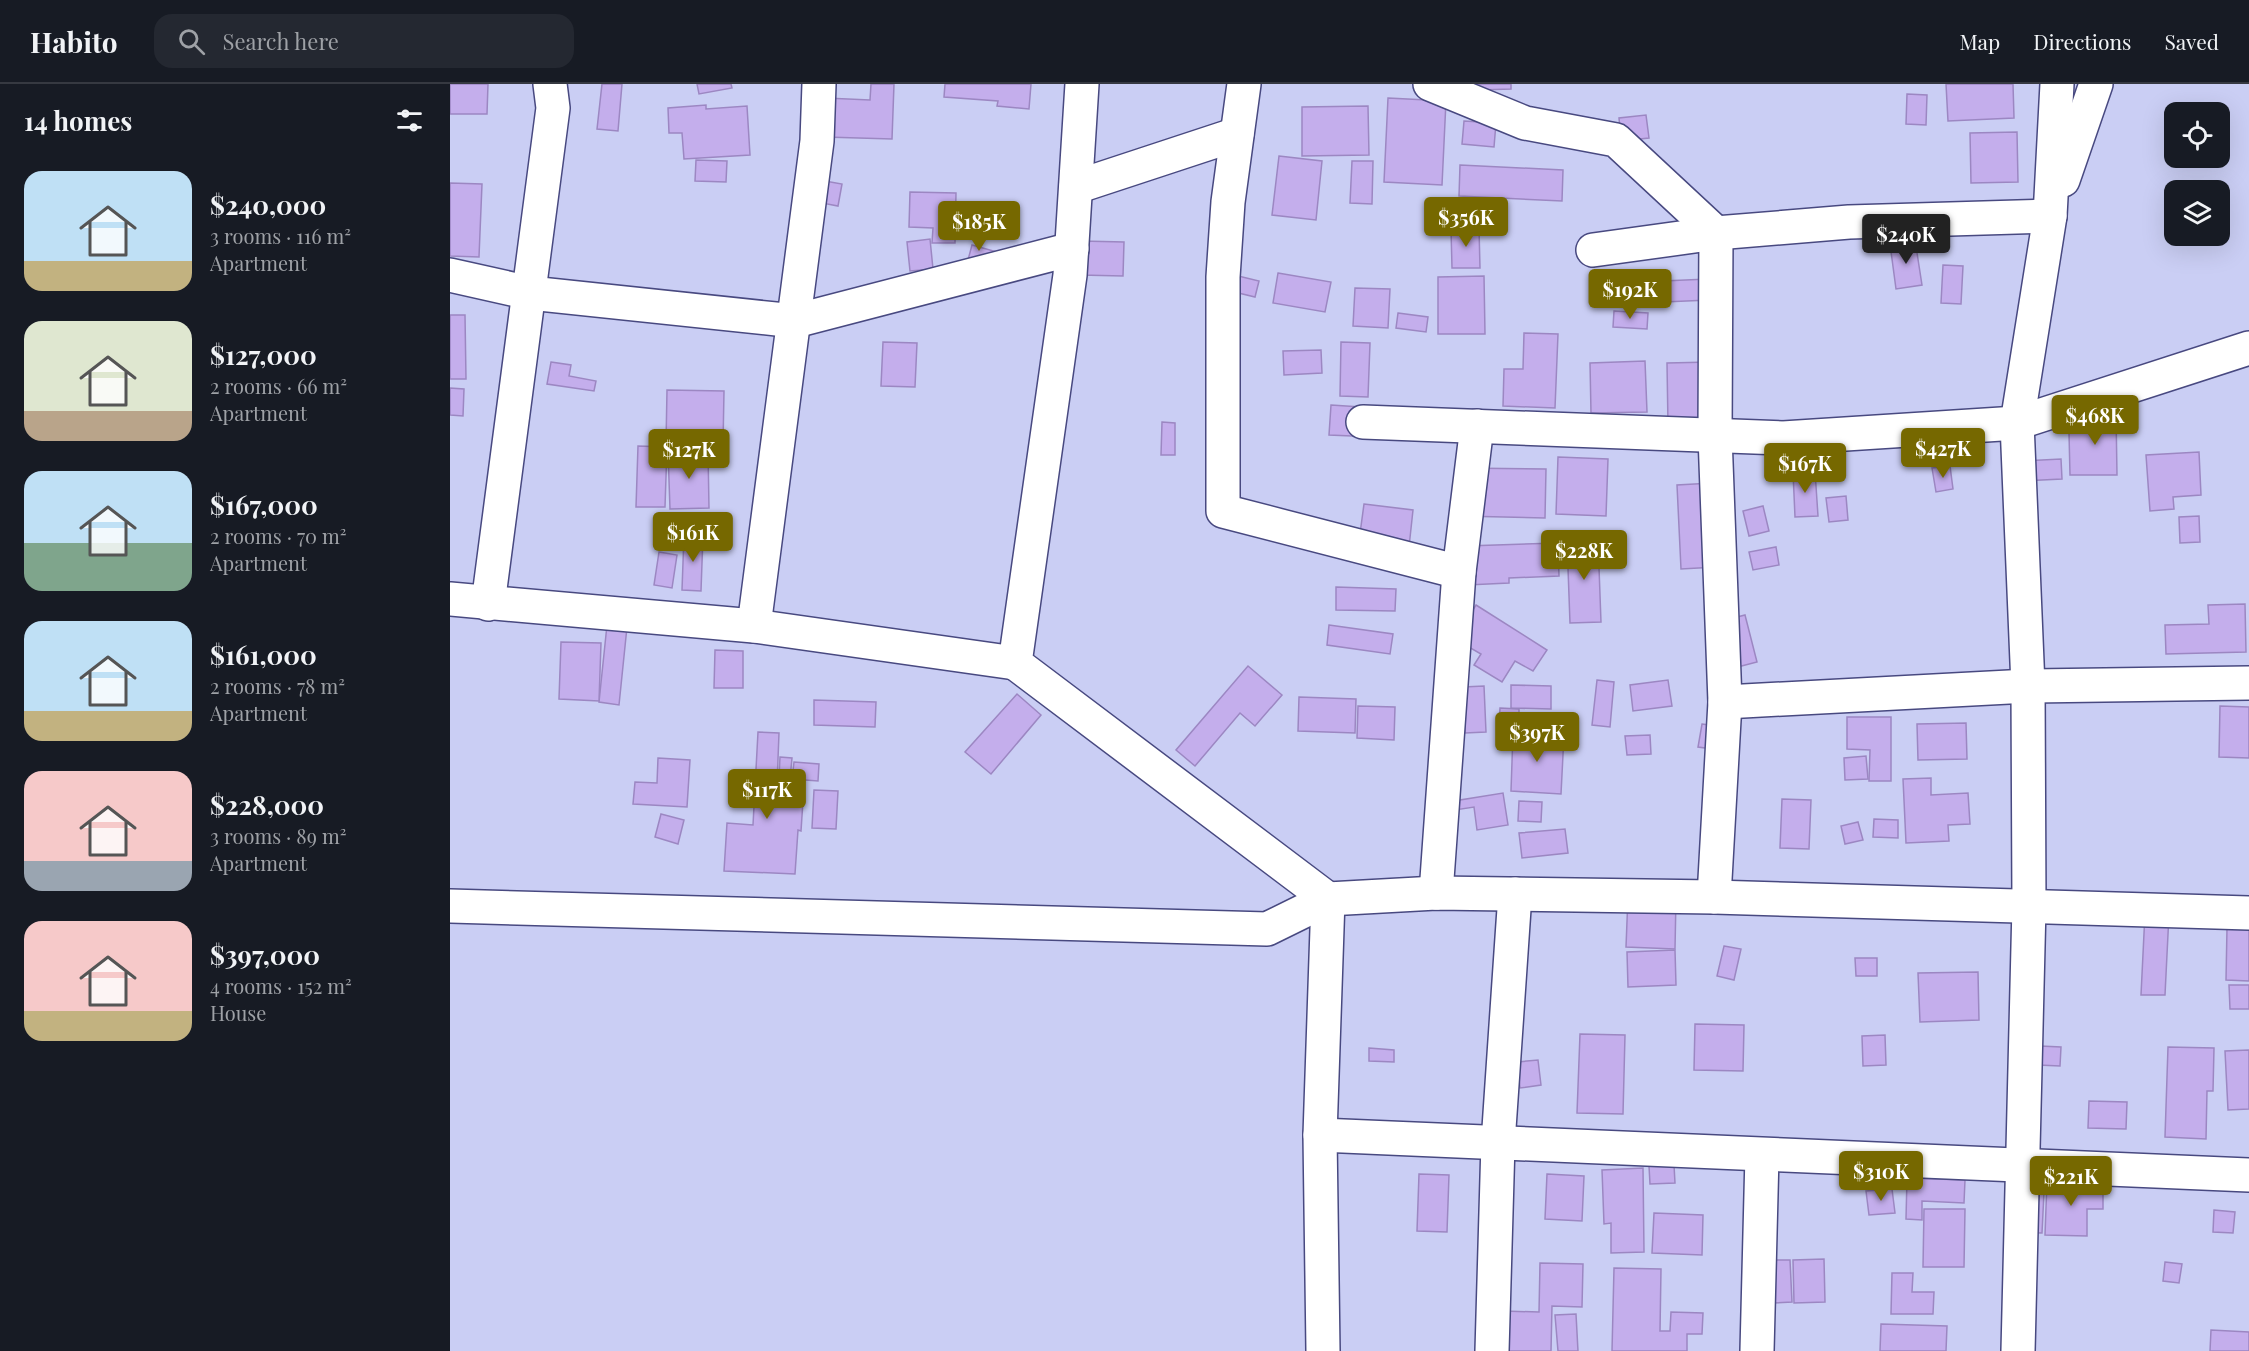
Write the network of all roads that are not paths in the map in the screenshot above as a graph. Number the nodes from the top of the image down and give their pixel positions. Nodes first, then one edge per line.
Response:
1 (550, 84) edge
2 (819, 84) edge
3 (1082, 84) edge
4 (1244, 84) edge
5 (1430, 84) edge
6 (2057, 84) edge
7 (2096, 84) edge
8 (1237, 134) junction
9 (1076, 187) junction
10 (2050, 216) junction
11 (1716, 233) junction
12 (1072, 249) junction
13 (1593, 250) dead end
14 (450, 275) edge
15 (531, 293) junction
16 (795, 321) junction
17 (2249, 348) edge
18 (1363, 422) dead end
19 (2018, 423) junction
20 (1477, 426) junction
21 (1715, 436) junction
22 (1459, 572) junction
23 (450, 599) edge
24 (488, 604) junction
25 (754, 626) junction
26 (1015, 663) junction
27 (2249, 683) edge
28 (2028, 686) junction
29 (1725, 702) junction
30 (1436, 893) junction
31 (1515, 894) junction
32 (1714, 897) junction
33 (1328, 899) junction
34 (450, 906) edge
35 (2029, 906) junction
36 (2249, 913) edge
37 (1320, 1135) junction
38 (1498, 1143) junction
39 (1762, 1155) junction
40 (2021, 1167) junction
41 (2249, 1175) edge
42 (1323, 1351) edge
43 (1492, 1351) edge
44 (1757, 1351) edge
45 (2018, 1351) edge

1 - 15 street
2 - 16 street
3 - 9 street
4 - 8 street
5 - 11 street
6 - 10 street
7 - 10 street
8 - 9 street
8 - 22 street
9 - 12 street
10 - 11 street
10 - 19 street
11 - 13 street
11 - 21 street
12 - 16 street
12 - 26 street
14 - 15 street
15 - 16 street
15 - 24 street
16 - 25 street
17 - 19 street
18 - 20 street
19 - 21 street
19 - 28 street
20 - 21 street
20 - 22 street
21 - 29 street
22 - 30 street
23 - 24 street
24 - 25 street
25 - 26 street
26 - 33 street
27 - 28 street
28 - 29 street
28 - 35 street
29 - 32 street
30 - 31 street
30 - 33 street
31 - 32 street
31 - 38 street
32 - 35 street
33 - 34 street
33 - 37 street
35 - 36 street
35 - 40 street
37 - 38 street
37 - 42 street
38 - 39 street
38 - 43 street
39 - 40 street
39 - 44 street
40 - 41 street
40 - 45 street

